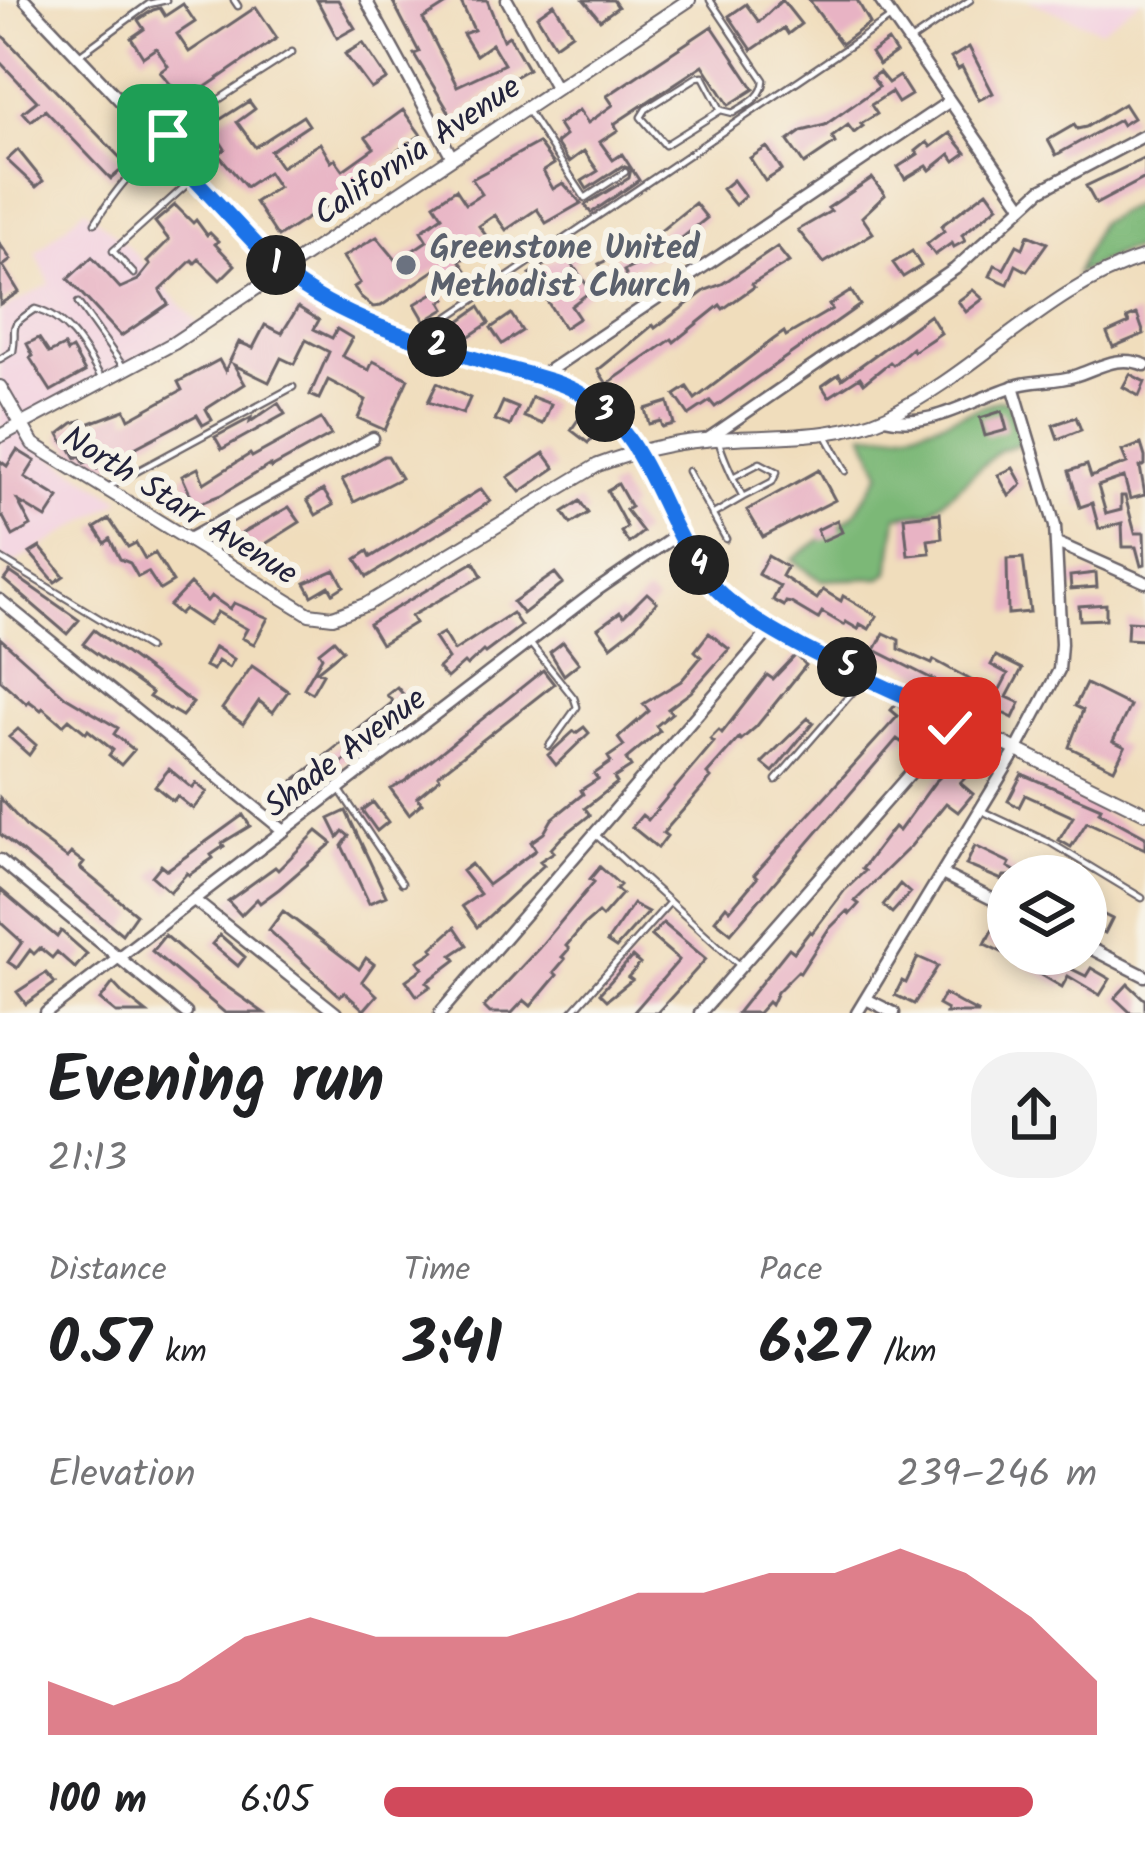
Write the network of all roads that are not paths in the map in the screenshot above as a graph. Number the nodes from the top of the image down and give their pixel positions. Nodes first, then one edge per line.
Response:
1 (26, 0) edge
2 (166, 0) edge
3 (366, 0) edge
4 (507, 0) edge
5 (689, 0) edge
6 (710, 0) edge
7 (880, 0) edge
8 (970, 0) edge
9 (892, 17) junction
10 (909, 42) junction
11 (292, 52) dead end
12 (78, 56) junction
13 (555, 87) junction
14 (950, 101) junction
15 (525, 108) junction
16 (721, 110) junction
17 (1145, 135) edge
18 (159, 141) junction
19 (452, 157) junction
20 (625, 172) dead end
21 (194, 178) junction
22 (1022, 205) junction
23 (95, 223) dead end
24 (1145, 256) edge
25 (283, 273) junction
26 (134, 274) dead end
27 (78, 303) dead end
28 (415, 340) junction
29 (0, 358) edge
30 (1142, 359) edge
31 (125, 369) junction
32 (538, 378) junction
33 (103, 381) junction
34 (1013, 386) junction
35 (0, 387) edge
36 (293, 387) dead end
37 (884, 418) junction
38 (21, 424) junction
39 (824, 432) junction
40 (0, 436) edge
41 (373, 438) dead end
42 (712, 440) junction
43 (638, 449) junction
44 (688, 471) dead end
45 (846, 471) dead end
46 (733, 477) junction
47 (105, 489) junction
48 (743, 497) junction
49 (712, 515) junction
50 (676, 535) junction
51 (726, 539) dead end
52 (187, 540) junction
53 (1057, 543) junction
54 (0, 558) edge
55 (1145, 582) edge
56 (0, 600) edge
57 (771, 629) junction
58 (529, 642) junction
59 (148, 648) dead end
60 (867, 676) junction
61 (957, 720) junction
62 (549, 746) dead end
63 (1017, 749) junction
64 (776, 780) dead end
65 (339, 789) junction
66 (980, 810) junction
67 (1145, 813) edge
68 (284, 831) junction
69 (595, 834) junction
70 (0, 860) edge
71 (941, 874) junction
72 (402, 883) dead end
73 (987, 897) edge
74 (1142, 898) edge
75 (194, 900) junction
76 (670, 902) junction
77 (1107, 957) edge
78 (118, 958) junction
79 (741, 967) junction
80 (1145, 976) edge
81 (866, 999) junction
82 (46, 1013) edge
83 (185, 1013) edge
84 (336, 1013) edge
85 (440, 1013) edge
86 (572, 1013) edge
87 (700, 1013) edge
88 (857, 1013) edge
89 (895, 1013) edge

1 - 12 street
2 - 12 lane
3 - 19 street
4 - 13 street
5 - 13 street, California Avenue
6 - 16 lane
7 - 9 street
8 - 10 lane
9 - 10 street
9 - 28 lane
10 - 14 street
11 - 18 lane
12 - 18 street
13 - 15 street, California Avenue
14 - 22 street
14 - 32 street
15 - 19 street, California Avenue
15 - 20 lane
16 - 16 lane
17 - 22 street
18 - 21 street
18 - 23 lane
19 - 25 street, California Avenue
21 - 25 street
21 - 26 lane
22 - 42 street
24 - 37 street
25 - 28 street
25 - 31 street, California Avenue
27 - 31 lane
28 - 32 street
29 - 33 lane
30 - 34 street
31 - 33 street, California Avenue
32 - 43 street
33 - 38 street, California Avenue
34 - 37 street
34 - 53 street
35 - 38 street, North Starr Avenue
36 - 47 lane
37 - 39 street
38 - 40 street, California Avenue
38 - 47 street, North Starr Avenue
39 - 42 street
39 - 45 lane
41 - 52 street
42 - 43 street
42 - 46 lane
43 - 50 street
43 - 52 street, North Starr Avenue
44 - 49 lane
46 - 48 lane
46 - 48 lane
47 - 52 street, North Starr Avenue
48 - 49 lane
49 - 51 lane
50 - 57 street
50 - 58 street, Shade Avenue
53 - 55 street
53 - 63 street
54 - 59 lane
56 - 68 street
57 - 60 street
57 - 69 street
58 - 62 lane
58 - 65 street, Shade Avenue
60 - 61 street
60 - 64 lane
61 - 63 street
61 - 79 street
63 - 66 street
63 - 67 street
65 - 68 street, Shade Avenue
65 - 72 lane
66 - 71 street
66 - 74 lane
68 - 75 street, Shade Avenue
69 - 76 lane
69 - 85 street
70 - 78 street
71 - 73 street
71 - 81 street
75 - 78 street, Shade Avenue
75 - 84 street
76 - 79 lane
76 - 86 lane
77 - 80 street
78 - 82 street, Shade Avenue
78 - 83 street
79 - 87 street
81 - 88 street
81 - 89 street

